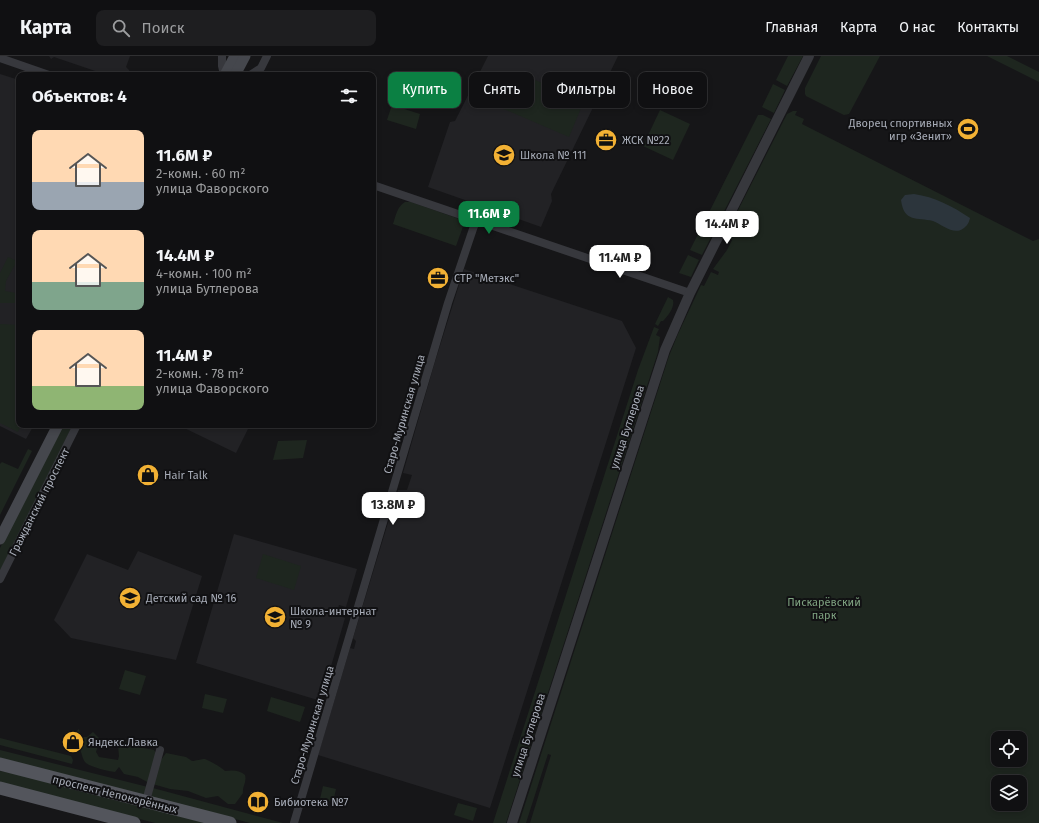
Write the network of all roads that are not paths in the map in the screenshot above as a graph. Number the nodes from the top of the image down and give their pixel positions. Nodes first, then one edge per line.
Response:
1 (222, 56) edge
2 (235, 56) edge
3 (245, 56) edge
4 (267, 56) edge
5 (810, 56) edge
6 (0, 58) edge
7 (40, 72) edge
8 (224, 72) edge
9 (227, 72) edge
10 (237, 72) edge
11 (257, 72) edge
12 (376, 186) edge
13 (478, 220) junction
14 (690, 293) junction
15 (48, 428) edge
16 (56, 428) edge
17 (76, 428) edge
18 (0, 524) edge
19 (0, 539) edge
20 (0, 579) edge
21 (160, 750) dead end
22 (0, 764) edge
23 (0, 788) edge
24 (146, 802) junction
25 (134, 823) edge
26 (230, 823) edge
27 (294, 823) edge
28 (512, 823) edge

1 - 8 street
2 - 9 main road
3 - 10 main road
4 - 11 street
5 - 14 street, улица Бутлерова
6 - 7 street
12 - 13 street
13 - 14 street
13 - 27 street, Старо-Муринская улица
14 - 28 street, улица Бутлерова
15 - 18 main road
16 - 19 main road, Гражданский проспект
17 - 20 street, Гражданский проспект
21 - 24 street
22 - 24 main road, проспект Непокорённых
23 - 25 main road, проспект Непокорённых
24 - 26 main road, проспект Непокорённых

